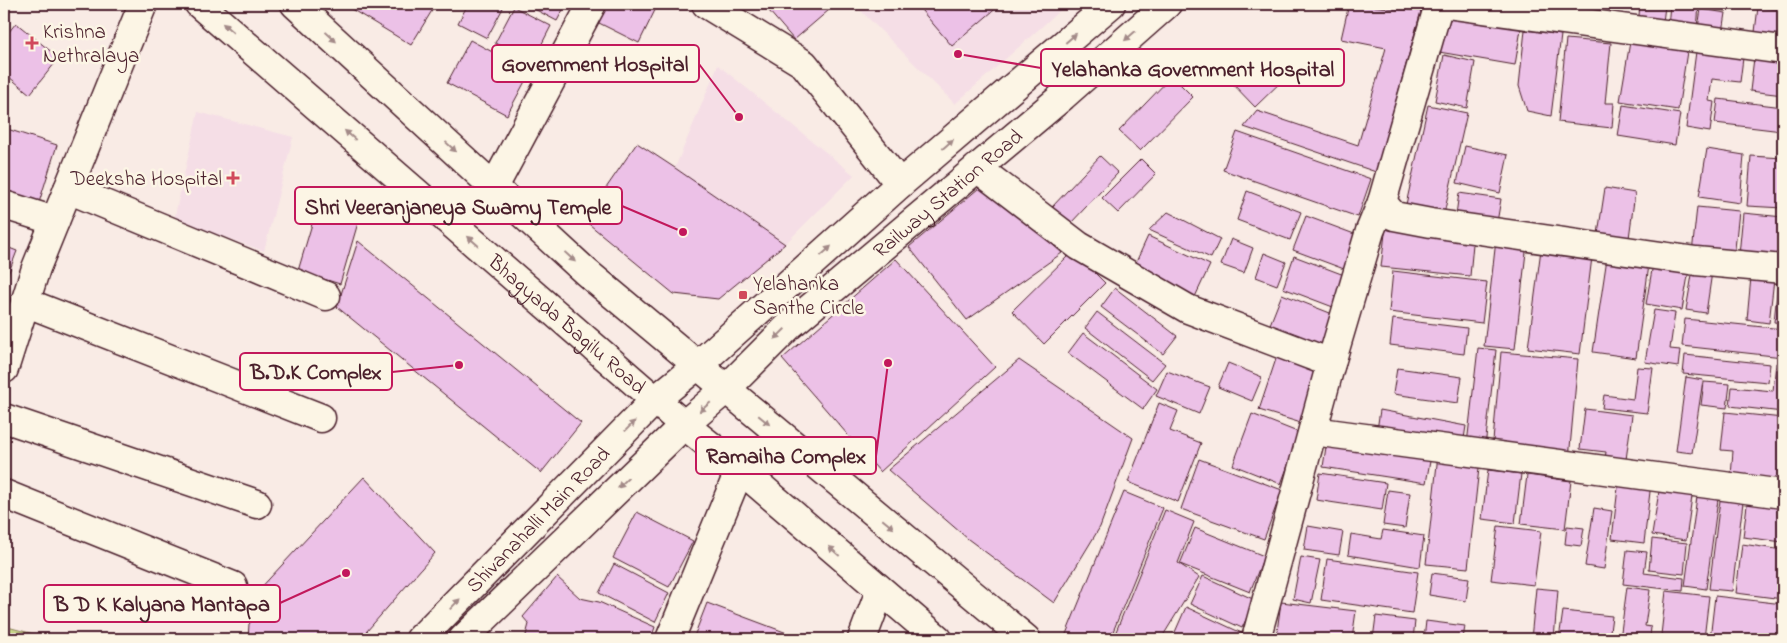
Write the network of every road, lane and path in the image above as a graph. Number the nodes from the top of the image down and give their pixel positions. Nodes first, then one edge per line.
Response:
1 (143, 4) edge
2 (200, 4) edge
3 (592, 4) edge
4 (706, 4) edge
5 (1111, 4) edge
6 (1167, 4) edge
7 (1438, 4) edge
8 (1446, 4) edge
9 (305, 7) edge
10 (1783, 50) edge
11 (977, 168) junction
12 (900, 184) junction
13 (494, 187) junction
14 (68, 188) junction
15 (1382, 202) junction
16 (4, 205) edge
17 (54, 221) junction
18 (1783, 268) edge
19 (326, 296) dead end
20 (25, 302) junction
21 (1331, 363) junction
22 (698, 365) junction
23 (4, 368) edge
24 (726, 389) junction
25 (655, 400) junction
26 (4, 418) edge
27 (322, 418) dead end
28 (684, 425) junction
29 (1313, 431) junction
30 (740, 470) junction
31 (4, 494) edge
32 (1783, 494) edge
33 (257, 504) dead end
34 (233, 586) dead end
35 (880, 591) junction
36 (420, 639) edge
37 (463, 639) edge
38 (670, 639) edge
39 (862, 639) edge
40 (938, 639) edge
41 (1026, 639) edge
42 (1256, 639) edge

1 - 14 street
25 -> 2 street, Bhagyada Bagilu Road
3 - 13 street
4 - 12 street
12 -> 5 street, Railway Station Road
6 -> 11 street, Railway Station Road
7 - 15 street
8 - 10 street
9 -> 13 street
11 - 21 street
11 -> 24 street, Railway Station Road
22 -> 12 street, Railway Station Road
13 -> 22 street
14 - 17 street
14 - 19 street
15 - 18 street
15 - 21 street
16 - 17 street
17 - 20 street
20 - 23 street
20 - 27 street
21 - 29 street
22 - 24 street
22 - 25 street, Railway Station Road
24 -> 28 street, Railway Station Road
24 -> 41 street
25 - 28 street, Bhagyada Bagilu Road
36 -> 25 street, Shivanahalli Main Road
26 - 33 street
28 - 30 street, Bhagyada Bagilu Road
28 -> 37 street, Railway Station Road
29 - 32 street
29 - 42 street
35 -> 30 street, Bhagyada Bagilu Road
30 - 38 street
31 - 34 street
35 - 39 street
35 - 40 street, Bhagyada Bagilu Road

